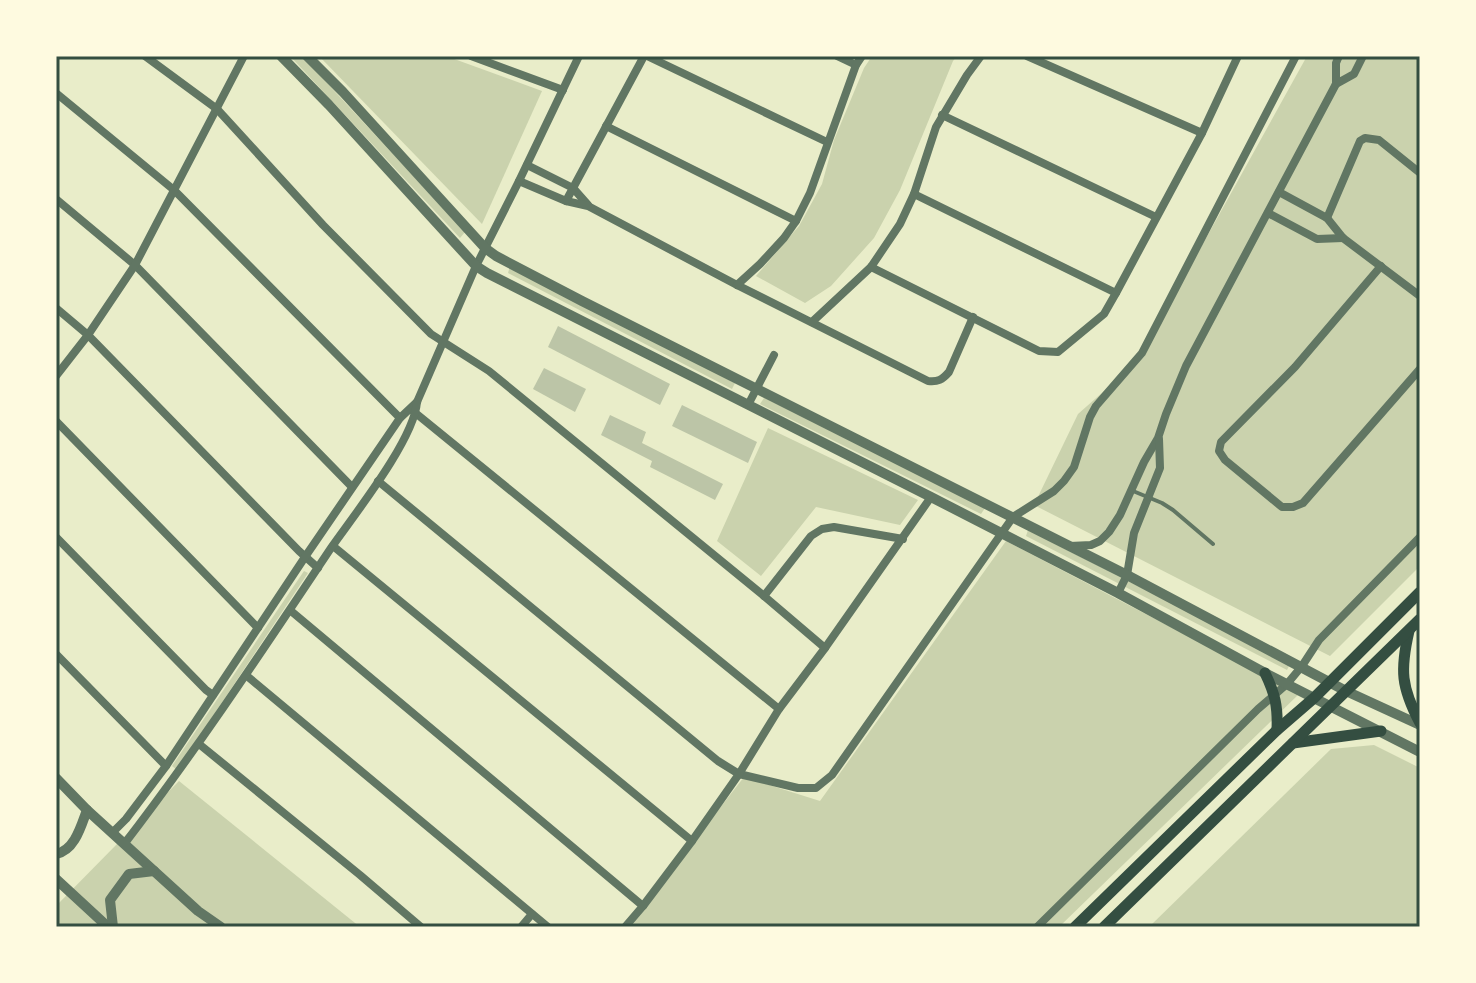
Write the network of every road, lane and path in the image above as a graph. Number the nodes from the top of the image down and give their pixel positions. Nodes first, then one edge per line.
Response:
1 (145, 56) edge
2 (244, 56) edge
3 (281, 56) edge
4 (307, 56) edge
5 (471, 56) edge
6 (579, 56) edge
7 (646, 56) edge
8 (837, 56) edge
9 (862, 56) edge
10 (981, 56) edge
11 (1027, 56) edge
12 (1238, 56) edge
13 (1296, 56) edge
14 (1339, 56) edge
15 (1363, 56) edge
16 (856, 65) junction
17 (1336, 84) junction
18 (563, 90) junction
19 (56, 93) edge
20 (217, 109) junction
21 (942, 115) junction
22 (606, 126) junction
23 (1202, 133) junction
24 (827, 142) junction
25 (527, 165) junction
26 (1420, 173) edge
27 (519, 181) junction
28 (573, 188) junction
29 (174, 190) junction
30 (1279, 192) junction
31 (914, 194) junction
32 (56, 199) edge
33 (566, 201) junction
34 (588, 206) junction
35 (1268, 213) junction
36 (1156, 217) junction
37 (1327, 218) junction
38 (796, 221) junction
39 (1343, 238) junction
40 (485, 248) junction
41 (135, 265) junction
42 (476, 266) junction
43 (1381, 266) junction
44 (871, 267) junction
45 (737, 285) junction
46 (1116, 293) junction
47 (1420, 296) edge
48 (56, 308) edge
49 (973, 317) junction
50 (812, 322) junction
51 (88, 335) junction
52 (442, 342) junction
53 (774, 355) dead end
54 (1420, 369) edge
55 (56, 376) edge
56 (756, 388) junction
57 (748, 405) junction
58 (413, 411) junction
59 (400, 418) junction
60 (56, 421) edge
61 (1158, 438) junction
62 (378, 481) junction
63 (352, 487) junction
64 (1131, 490) junction
65 (931, 497) junction
66 (1148, 497) junction
67 (1013, 517) junction
68 (1001, 534) junction
69 (56, 537) edge
70 (1420, 537) edge
71 (903, 539) junction
72 (1213, 544) dead end
73 (333, 546) junction
74 (1069, 546) junction
75 (305, 557) junction
76 (318, 568) junction
77 (1127, 575) junction
78 (1420, 592) edge
79 (1118, 593) junction
80 (764, 596) junction
81 (291, 611) junction
82 (1420, 619) edge
83 (258, 628) junction
84 (1409, 630) junction
85 (825, 648) junction
86 (56, 654) edge
87 (1302, 666) junction
88 (1265, 673) junction
89 (247, 676) junction
90 (1331, 682) junction
91 (1287, 684) junction
92 (1346, 691) junction
93 (1275, 694) junction
94 (213, 695) junction
95 (1314, 698) junction
96 (1330, 707) junction
97 (779, 709) junction
98 (1420, 724) edge
99 (1277, 730) junction
100 (1381, 731) junction
101 (1293, 743) junction
102 (199, 744) junction
103 (1420, 752) edge
104 (166, 766) junction
105 (739, 774) junction
106 (56, 778) edge
107 (87, 810) junction
108 (113, 832) junction
109 (692, 841) junction
110 (125, 843) junction
111 (56, 854) edge
112 (154, 871) junction
113 (58, 884) edge
114 (643, 906) junction
115 (532, 914) junction
116 (111, 927) edge
117 (221, 927) edge
118 (421, 927) edge
119 (521, 927) edge
120 (548, 927) edge
121 (625, 927) edge
122 (1037, 927) edge
123 (1075, 927) edge
124 (1104, 927) edge

1 - 20 street
2 - 20 street
3 - 42 street
4 - 40 street
5 - 18 street
6 - 18 street
7 - 22 street
7 - 24 street
8 - 16 street
9 - 16 street
10 - 21 street
11 - 23 street
12 - 23 street
13 - 67 street
14 - 17 street
15 - 17 street
16 - 24 street
17 - 30 street
18 - 25 street
19 - 29 street
20 - 29 street
20 - 52 street
21 - 31 street
21 - 36 street
22 - 28 street
22 - 38 street
23 - 36 street
24 - 38 street
25 - 27 street
25 - 28 street
26 - 37 street
27 - 33 street
27 - 40 street
28 - 33 street
28 - 34 street
29 - 41 street
29 - 59 street
30 - 35 street
30 - 37 street
31 - 44 street
31 - 46 street
32 - 41 street
33 - 34 street
34 - 45 street
35 - 39 street
35 - 61 street
36 - 46 street
37 - 39 street
38 - 45 street
39 - 43 street
40 - 42 street
40 - 56 street
41 - 51 street
41 - 63 street
42 - 52 street
42 - 57 street
43 - 47 street
43 - 54 street
44 - 49 street
44 - 50 street
45 - 50 street
46 - 49 street
48 - 51 street
49 - 50 street
51 - 55 street
51 - 75 street
52 - 58 street
52 - 80 street
53 - 56 street
56 - 57 street
56 - 67 street
57 - 65 street
58 - 59 street
58 - 62 street
58 - 97 street
59 - 63 street
60 - 83 street
61 - 64 street
61 - 66 street
62 - 73 street
62 - 105 street
63 - 75 street
64 - 66 lane
64 - 74 street
65 - 68 street
65 - 71 street
66 - 72 lane
66 - 77 street
67 - 68 street
67 - 74 street
68 - 79 street
68 - 105 street
69 - 94 street
70 - 87 street
71 - 80 street
71 - 85 street
73 - 76 street
73 - 109 street
74 - 77 street
75 - 76 street
75 - 83 street
76 - 81 street
77 - 79 street
77 - 87 street
78 - 90 main road
79 - 88 street
80 - 85 street
81 - 89 street
81 - 114 street
82 - 84 main road
83 - 94 street
84 - 92 main road
84 - 98 main road
85 - 97 street
86 - 104 street
87 - 90 street
87 - 91 street
88 - 91 street
88 - 93 main road
89 - 102 street
89 - 115 street
90 - 92 street
90 - 95 main road
91 - 93 street
91 - 95 street
92 - 96 main road
92 - 98 street
93 - 99 main road
93 - 122 street
94 - 104 street
95 - 96 street
95 - 99 main road
96 - 100 street
96 - 101 main road
97 - 105 street
99 - 123 main road
100 - 101 main road
100 - 103 street
101 - 124 main road
102 - 110 street
102 - 118 street
104 - 108 street
105 - 109 street
106 - 107 street
107 - 108 street
107 - 111 street
108 - 110 street
109 - 114 street
110 - 112 street
112 - 116 street
112 - 117 street
113 - 116 street
114 - 121 street
115 - 119 street
115 - 120 street

